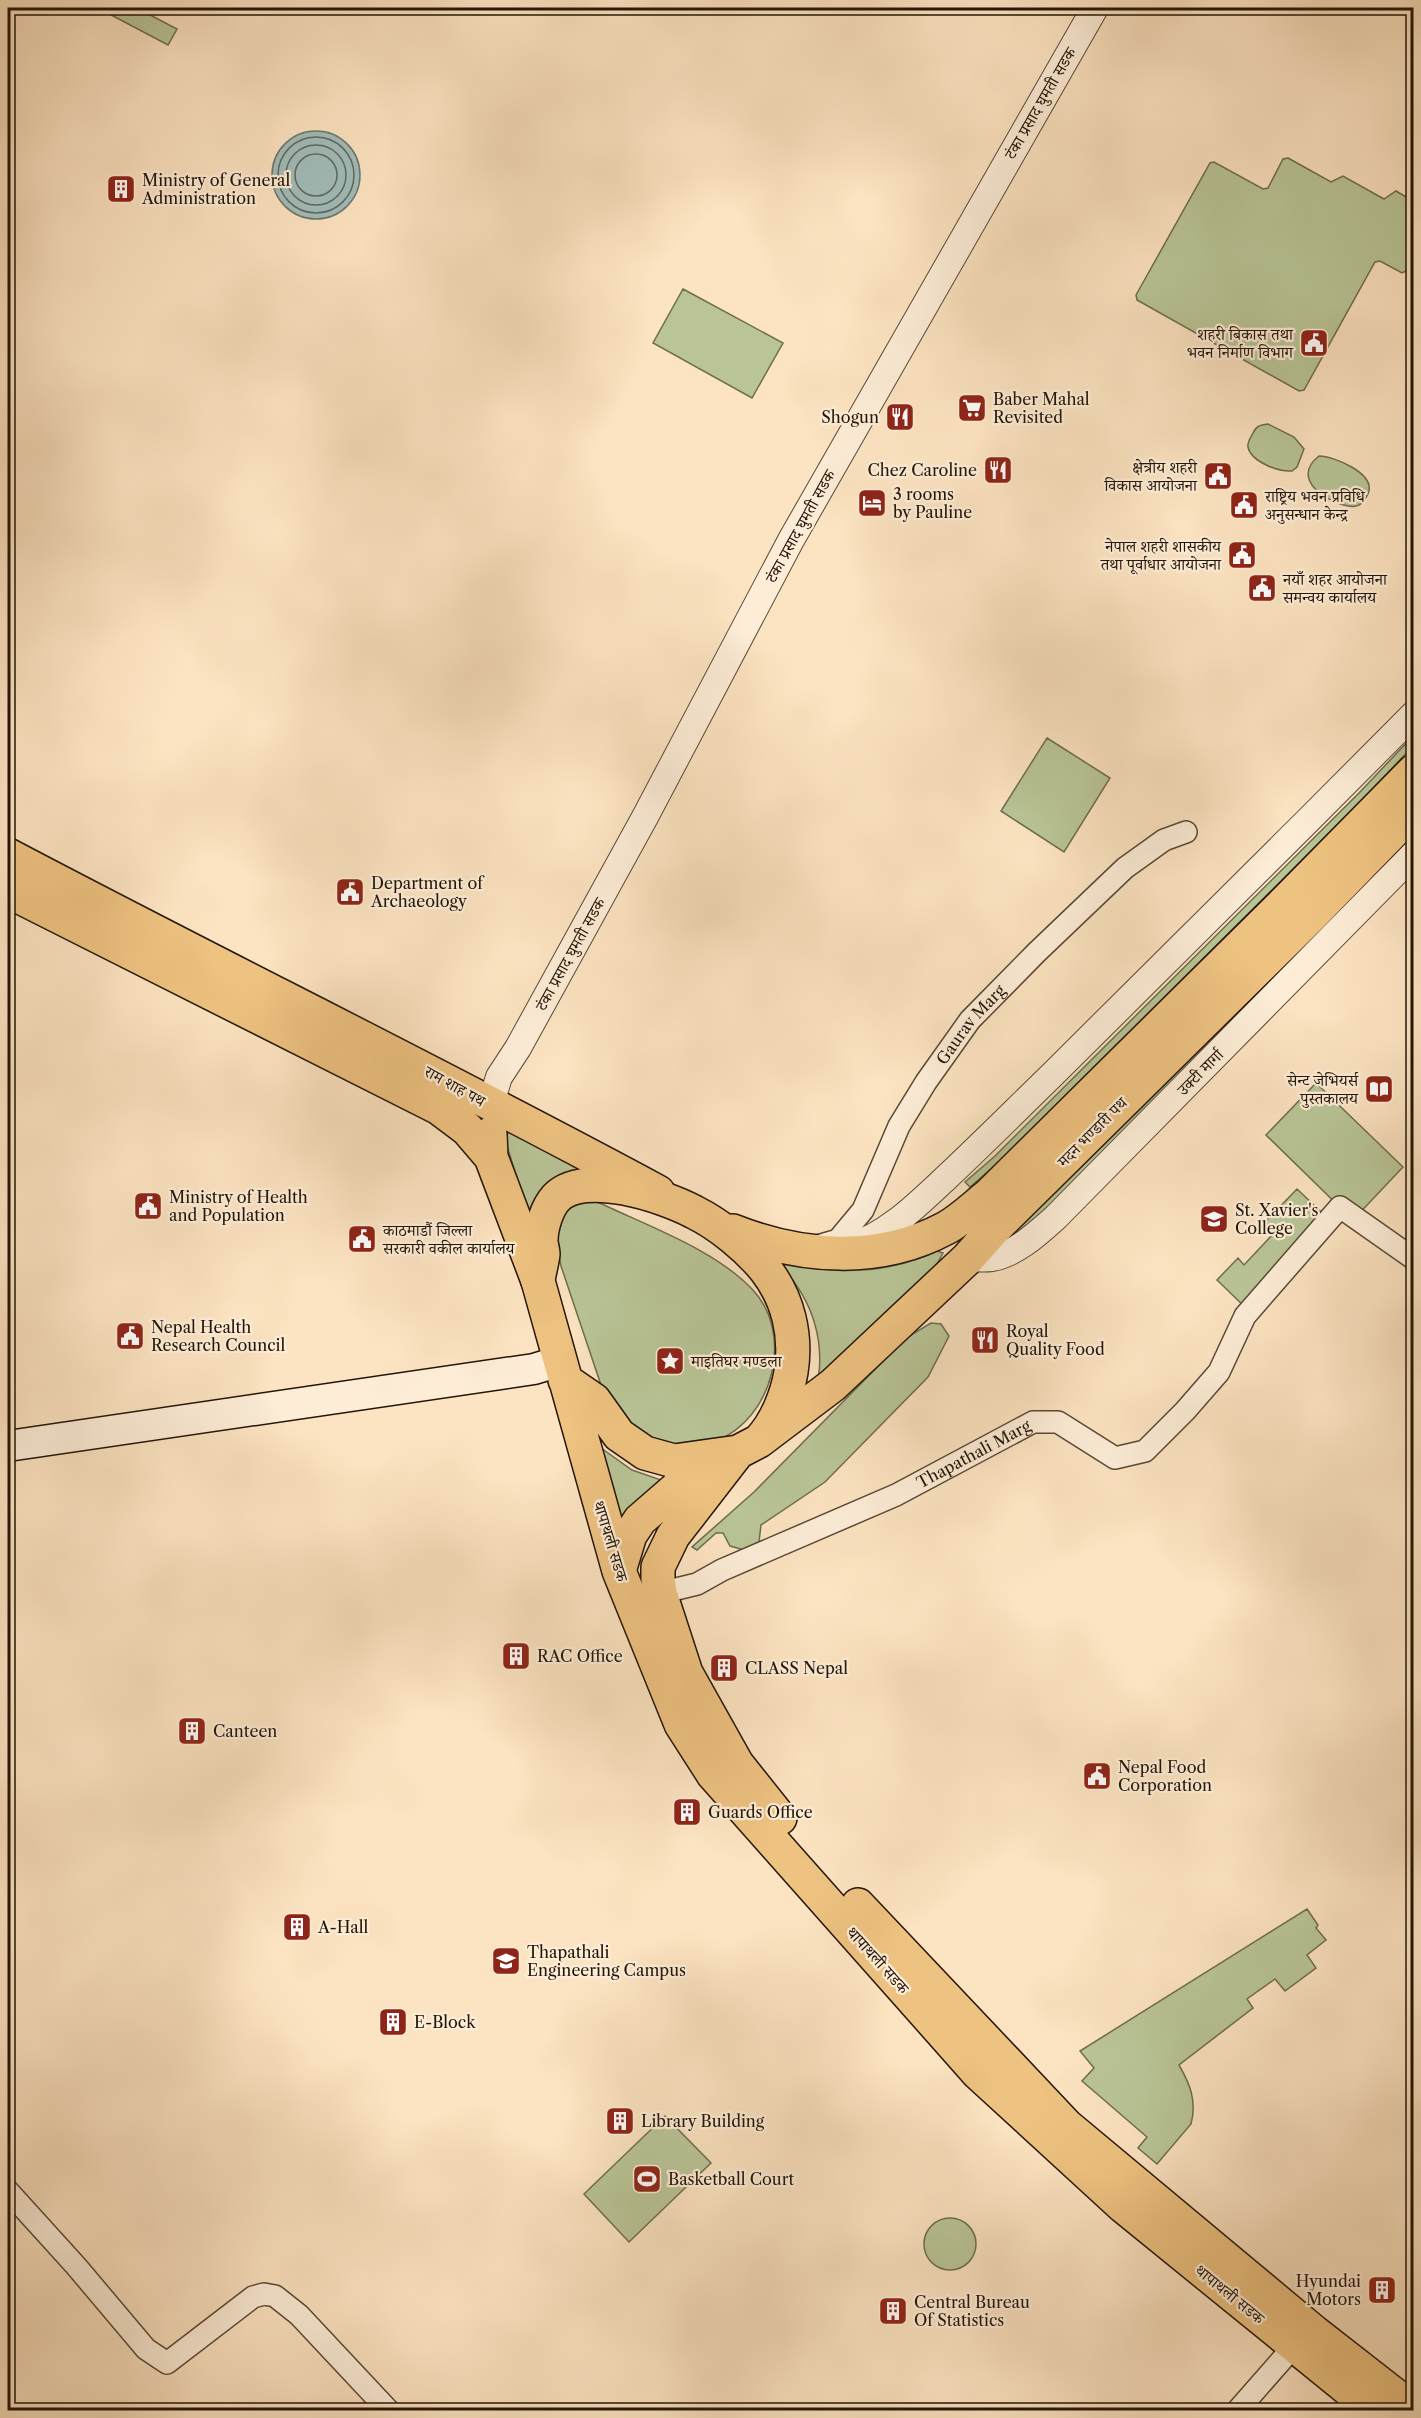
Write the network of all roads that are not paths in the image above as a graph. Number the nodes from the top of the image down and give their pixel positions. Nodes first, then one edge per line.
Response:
1 (1095, 8) edge
2 (1413, 714) edge
3 (1413, 771) edge
4 (1413, 810) edge
5 (1186, 832) dead end
6 (8, 855) edge
7 (1413, 855) edge
8 (8, 891) edge
9 (516, 1050) junction
10 (491, 1103) junction
11 (520, 1118) junction
12 (491, 1157) junction
13 (703, 1217) junction
14 (814, 1252) junction
15 (968, 1258) junction
16 (1413, 1259) edge
17 (538, 1281) junction
18 (563, 1370) junction
19 (8, 1446) edge
20 (749, 1447) junction
21 (691, 1460) junction
22 (619, 1571) junction
23 (660, 1593) junction
24 (8, 2191) edge
25 (1294, 2346) junction
26 (388, 2410) edge
27 (1238, 2410) edge
28 (1374, 2410) edge
29 (1413, 2410) edge

1 - 9 street, टंका प्रसाद घुमती सडक
2 - 14 street
3 - 14 main road, मदन भण्डारी पथ
4 - 15 main road, मदन भण्डारी पथ
5 - 14 street, Gaurav Marg
6 - 10 main road, राम शाह पथ
7 - 15 street, उक्टी मार्गा
8 - 12 main road, राम शाह पथ
9 - 10 street
9 - 11 street
10 - 11 main road
10 - 12 main road, राम शाह पथ
11 - 13 main road
12 - 17 main road, थापाथली सडक
13 - 14 main road, मदन भण्डारी पथ
13 - 17 main road
13 - 20 main road
15 - 20 main road, मदन भण्डारी पथ
16 - 23 street, Thapathali Marg
17 - 18 main road, थापाथली सडक
18 - 19 main road
18 - 21 main road
18 - 22 main road, थापाथली सडक
20 - 21 main road
20 - 23 main road, थापाथली सडक
21 - 22 main road
22 - 25 main road, थापाथली सडक
23 - 29 main road, थापाथली सडक
24 - 26 street
25 - 27 street
25 - 28 main road, थापाथली सडक

